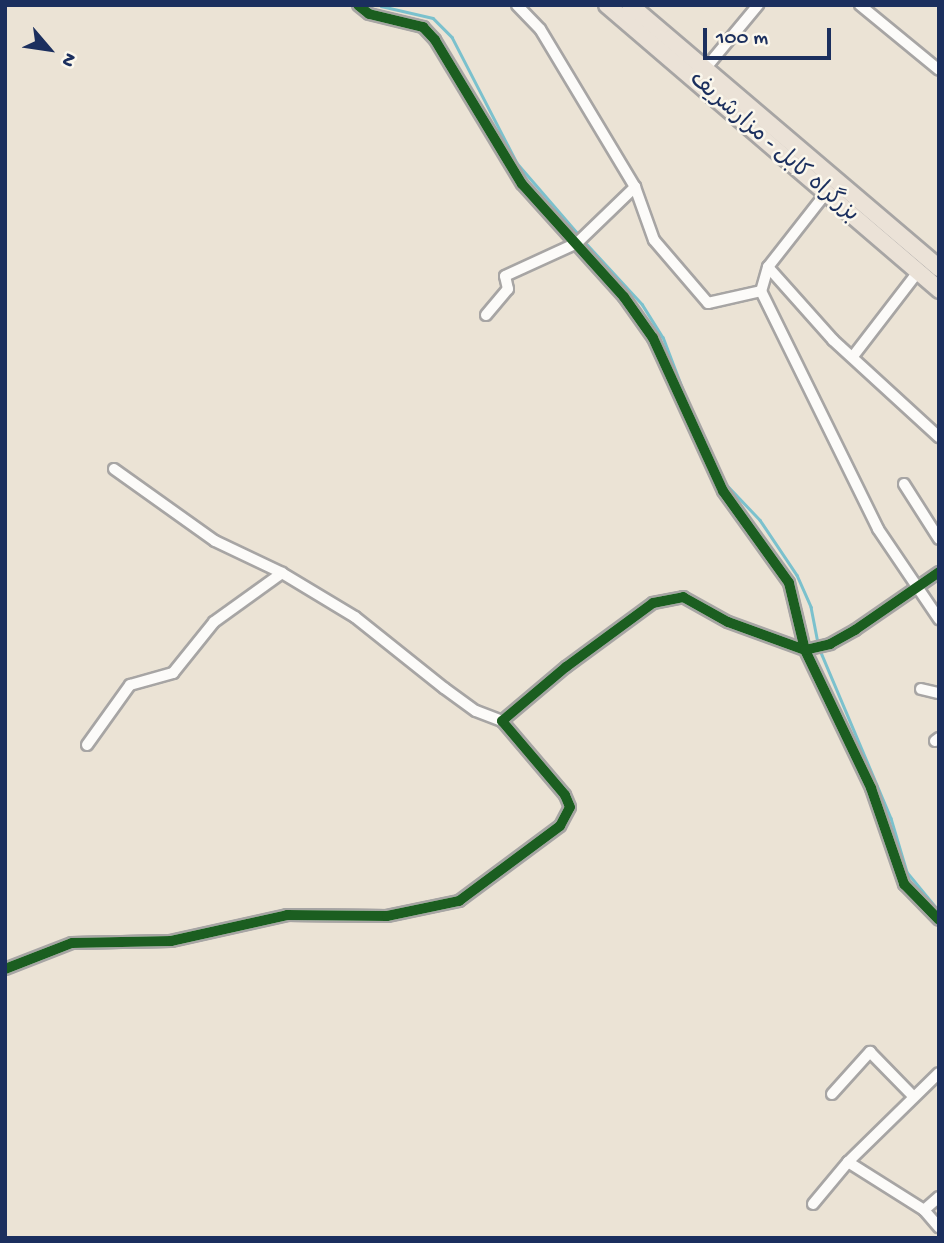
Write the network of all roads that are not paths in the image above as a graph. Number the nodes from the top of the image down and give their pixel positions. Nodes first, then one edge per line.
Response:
1 (358, 5) edge
2 (517, 5) edge
3 (607, 5) edge
4 (630, 5) edge
5 (758, 5) edge
6 (859, 5) edge
7 (371, 9) edge
8 (936, 64) edge
9 (704, 70) junction
10 (635, 187) junction
11 (826, 192) junction
12 (581, 240) junction
13 (768, 267) junction
14 (939, 268) edge
15 (918, 272) junction
16 (939, 290) edge
17 (761, 291) junction
18 (486, 315) dead end
19 (854, 355) junction
20 (939, 437) edge
21 (114, 469) dead end
22 (904, 484) dead end
23 (939, 539) edge
24 (939, 572) edge
25 (282, 573) junction
26 (914, 587) junction
27 (939, 619) edge
28 (809, 648) junction
29 (921, 689) dead end
30 (939, 692) edge
31 (502, 721) junction
32 (87, 745) dead end
33 (939, 920) edge
34 (5, 968) edge
35 (939, 1073) edge
36 (832, 1094) dead end
37 (913, 1096) junction
38 (848, 1163) junction
39 (939, 1197) edge
40 (813, 1204) dead end
41 (924, 1210) junction
42 (939, 1227) edge

1 - 7 street
2 - 10 street
3 - 11 highway, بزرگراه کابل - مزارشریف
4 - 9 highway, بزرگراه کابل - مزارشریف
5 - 9 street
6 - 8 street
7 - 12 street
9 - 14 highway, بزرگراه کابل - مزارشریف
10 - 12 street
10 - 17 street
11 - 13 street
11 - 15 highway, بزرگراه کابل - مزارشریف
12 - 18 street
12 - 28 street
13 - 17 street
13 - 19 street
15 - 16 highway, بزرگراه کابل - مزارشریف
15 - 19 street
17 - 26 street
19 - 20 street
21 - 25 street
22 - 23 street
24 - 26 street
25 - 31 street
25 - 32 street
26 - 27 street
26 - 28 street
28 - 31 street
28 - 33 street
29 - 30 street
31 - 34 street
35 - 37 street
36 - 37 street
37 - 38 street
38 - 40 street
38 - 41 street
39 - 41 street
41 - 42 street

